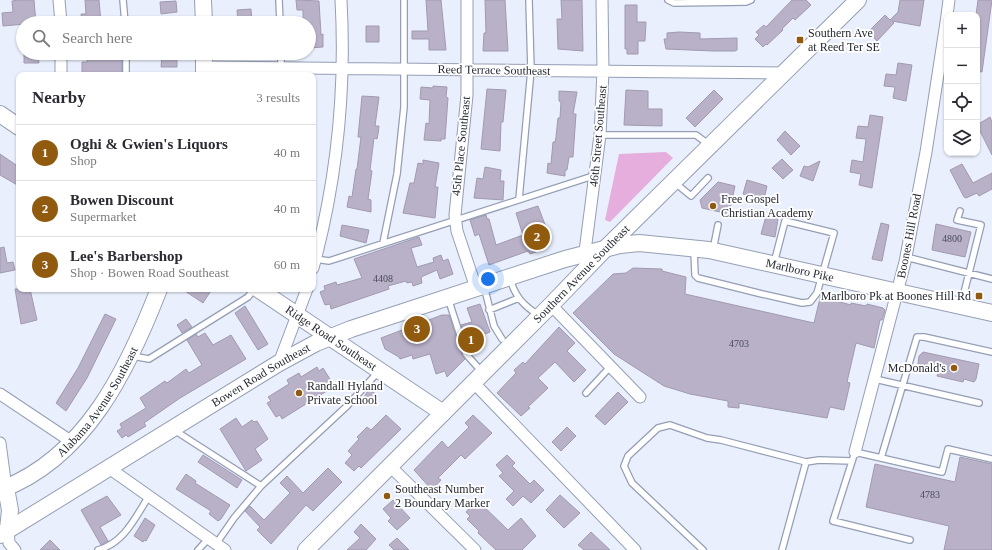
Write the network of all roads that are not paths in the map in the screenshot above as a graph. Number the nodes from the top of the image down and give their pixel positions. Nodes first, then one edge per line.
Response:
1 (59, 0) edge
2 (123, 0) edge
3 (202, 0) edge
4 (279, 0) edge
5 (341, 0) edge
6 (404, 0) edge
7 (467, 0) edge
8 (529, 0) edge
9 (602, 0) edge
10 (668, 0) edge
11 (751, 0) edge
12 (858, 0) edge
13 (950, 0) edge
14 (948, 12) edge
15 (60, 16) edge
16 (124, 16) edge
17 (203, 16) edge
18 (280, 16) edge
19 (944, 35) edge
20 (61, 60) edge
21 (126, 60) edge
22 (281, 60) edge
23 (204, 65) edge
24 (343, 68) junction
25 (405, 68) junction
26 (468, 70) junction
27 (531, 70) junction
28 (282, 71) edge
29 (603, 71) junction
30 (61, 72) edge
31 (126, 72) edge
32 (784, 73) junction
33 (0, 114) edge
34 (16, 125) edge
35 (600, 135) junction
36 (711, 146) junction
37 (596, 174) junction
38 (708, 178) dead end
39 (674, 182) junction
40 (519, 200) junction
41 (960, 211) dead end
42 (455, 220) junction
43 (718, 225) dead end
44 (383, 244) junction
45 (606, 248) junction
46 (694, 248) junction
47 (713, 251) junction
48 (316, 254) edge
49 (585, 254) junction
50 (906, 257) junction
51 (316, 263) edge
52 (774, 263) junction
53 (583, 271) junction
54 (823, 274) junction
55 (970, 274) junction
56 (510, 277) junction
57 (992, 279) edge
58 (480, 287) junction
59 (898, 291) junction
60 (158, 292) edge
61 (252, 292) edge
62 (262, 292) edge
63 (305, 292) edge
64 (448, 298) junction
65 (519, 298) junction
66 (961, 305) junction
67 (489, 310) junction
68 (546, 311) junction
69 (992, 313) edge
70 (297, 315) junction
71 (330, 338) junction
72 (502, 338) dead end
73 (992, 352) edge
74 (130, 355) junction
75 (279, 363) junction
76 (610, 367) junction
77 (380, 371) junction
78 (479, 378) junction
79 (875, 379) junction
80 (902, 385) junction
81 (586, 393) dead end
82 (0, 394) edge
83 (640, 397) dead end
84 (979, 403) dead end
85 (443, 413) junction
86 (172, 429) junction
87 (72, 442) junction
88 (0, 443) edge
89 (854, 457) junction
90 (881, 458) junction
91 (992, 459) edge
92 (806, 462) junction
93 (390, 466) junction
94 (109, 468) junction
95 (261, 486) junction
96 (3, 489) edge
97 (149, 496) junction
98 (4, 532) edge
99 (910, 540) dead end
100 (217, 544) edge
101 (110, 549) edge
102 (310, 549) edge
103 (15, 550) edge
104 (98, 550) edge
105 (198, 550) edge
106 (475, 550) edge
107 (635, 550) edge
108 (703, 550) edge
109 (782, 550) edge

1 - 15 street
2 - 16 lane
3 - 17 main road
4 - 18 lane
5 - 24 street
6 - 25 lane
7 - 26 street, 45th Place Southeast
8 - 27 lane
9 - 29 street, 46th Street Southeast
10 - 11 lane
12 - 32 main road, Southern Avenue Southeast
13 - 14 street, Boones Hill Road
19 - 50 street, Boones Hill Road
20 - 30 street
21 - 31 lane
22 - 28 lane
23 - 28 street, Reed Terrace Southeast
24 - 25 street, Reed Terrace Southeast
24 - 28 street, Reed Terrace Southeast
24 - 48 street
25 - 26 street, Reed Terrace Southeast
25 - 44 lane
26 - 27 street, Reed Terrace Southeast
26 - 42 street, 45th Place Southeast
27 - 29 street, Reed Terrace Southeast
27 - 40 lane
29 - 32 street, Reed Terrace Southeast
29 - 35 street, 46th Street Southeast
32 - 36 main road, Southern Avenue Southeast
33 - 34 main road
35 - 36 lane
35 - 37 street, 46th Street Southeast
36 - 39 main road, Southern Avenue Southeast
37 - 40 lane
37 - 49 street, 46th Street Southeast
38 - 39 lane
39 - 45 main road, Southern Avenue Southeast
40 - 42 lane
41 - 55 lane
42 - 44 lane
42 - 58 street, 45th Place Southeast
43 - 47 lane
44 - 51 lane
45 - 46 main road, Marlboro Pike
45 - 49 main road, Bowen Road Southeast
45 - 53 main road, Southern Avenue Southeast
46 - 47 main road, Marlboro Pike
46 - 54 lane
47 - 52 main road, Marlboro Pike
49 - 53 street, 46th Street Southeast
49 - 56 main road, Bowen Road Southeast
50 - 55 lane
50 - 59 street, Boones Hill Road
52 - 54 main road, Marlboro Pike
52 - 54 lane
53 - 68 main road, Southern Avenue Southeast
54 - 59 main road, Marlboro Pike
55 - 57 lane
55 - 66 lane
56 - 58 main road, Bowen Road Southeast
56 - 65 lane
58 - 64 main road, Bowen Road Southeast
58 - 67 lane
59 - 66 main road, Marlboro Pike
59 - 79 street, Boones Hill Road
60 - 74 main road, Alabama Avenue Southeast
61 - 74 lane
62 - 70 main road, Ridge Road Southeast
63 - 70 street
64 - 71 main road, Bowen Road Southeast
64 - 78 lane
65 - 67 lane
65 - 68 lane
66 - 69 main road, Marlboro Pike
67 - 72 lane
68 - 76 street
68 - 78 main road, Southern Avenue Southeast
70 - 71 main road, Ridge Road Southeast
70 - 75 street
71 - 75 main road, Bowen Road Southeast
71 - 77 main road, Ridge Road Southeast
73 - 80 lane
74 - 87 main road, Alabama Avenue Southeast
75 - 86 main road, Bowen Road Southeast
76 - 81 lane
76 - 83 street
77 - 85 main road, Ridge Road Southeast
77 - 95 lane
78 - 85 main road, Southern Avenue Southeast
78 - 107 street
79 - 80 lane
79 - 89 street, Boones Hill Road
80 - 84 lane
80 - 90 lane
82 - 87 street
85 - 93 main road, Southern Avenue Southeast
86 - 94 main road, Bowen Road Southeast
86 - 95 lane
87 - 96 main road, Alabama Avenue Southeast
88 - 96 street
89 - 90 lane
89 - 92 lane
89 - 99 lane
90 - 91 lane
92 - 108 lane
92 - 109 lane
93 - 102 main road, Southern Avenue Southeast
93 - 106 street
94 - 97 street
94 - 98 main road, Bowen Road Southeast
95 - 100 lane
96 - 98 main road
97 - 100 street
97 - 101 lane
98 - 103 street
100 - 105 lane
101 - 104 lane

